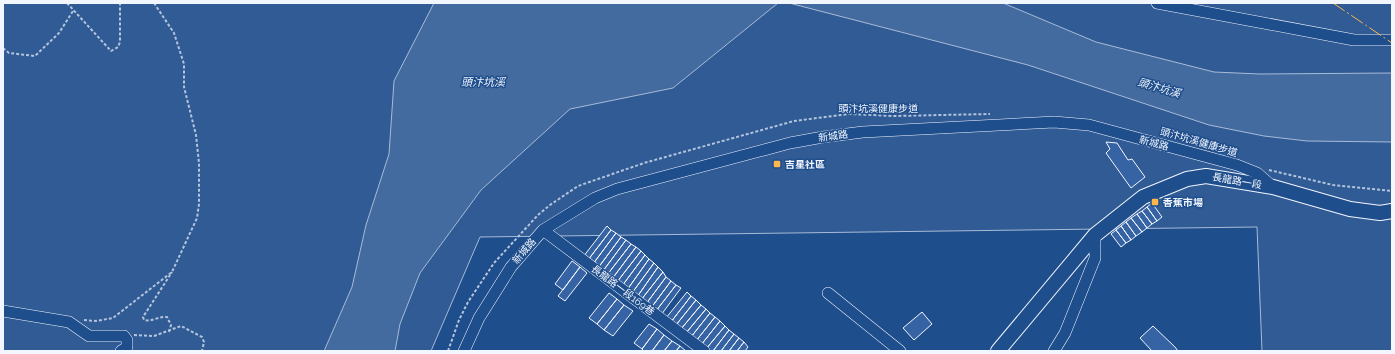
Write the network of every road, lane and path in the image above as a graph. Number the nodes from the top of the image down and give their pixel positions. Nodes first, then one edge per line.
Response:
1 (67, 3) edge
2 (120, 3) edge
3 (154, 3) edge
4 (1157, 3) edge
5 (72, 11) junction
6 (1392, 40) edge
7 (3, 48) edge
8 (994, 114) dead end
9 (1264, 170) dead end
10 (1273, 187) junction
11 (1392, 191) edge
12 (1392, 211) edge
13 (543, 230) junction
14 (1095, 235) junction
15 (172, 272) junction
16 (828, 293) dead end
17 (3, 311) edge
18 (69, 322) junction
19 (169, 332) junction
20 (124, 336) junction
21 (121, 351) edge
22 (202, 351) edge
23 (448, 351) edge
24 (464, 351) edge
25 (704, 351) edge
26 (900, 351) edge
27 (998, 351) edge
28 (1054, 351) edge

1 - 5 path
2 - 5 path
3 - 15 path
4 - 6 street
5 - 7 path
8 - 23 path, 頭汴坑溪健康步道
9 - 11 path
10 - 12 main road, 長龍路一段
10 - 13 street, 新城路
10 - 14 main road, 長龍路一段
13 - 24 street, 新城路
13 - 25 street, 長龍路一段169巷
14 - 27 main road, 長龍路一段
14 - 28 street
15 - 18 path
15 - 19 path
16 - 26 street
17 - 18 street
18 - 20 street
19 - 20 path
19 - 22 path
20 - 21 street

